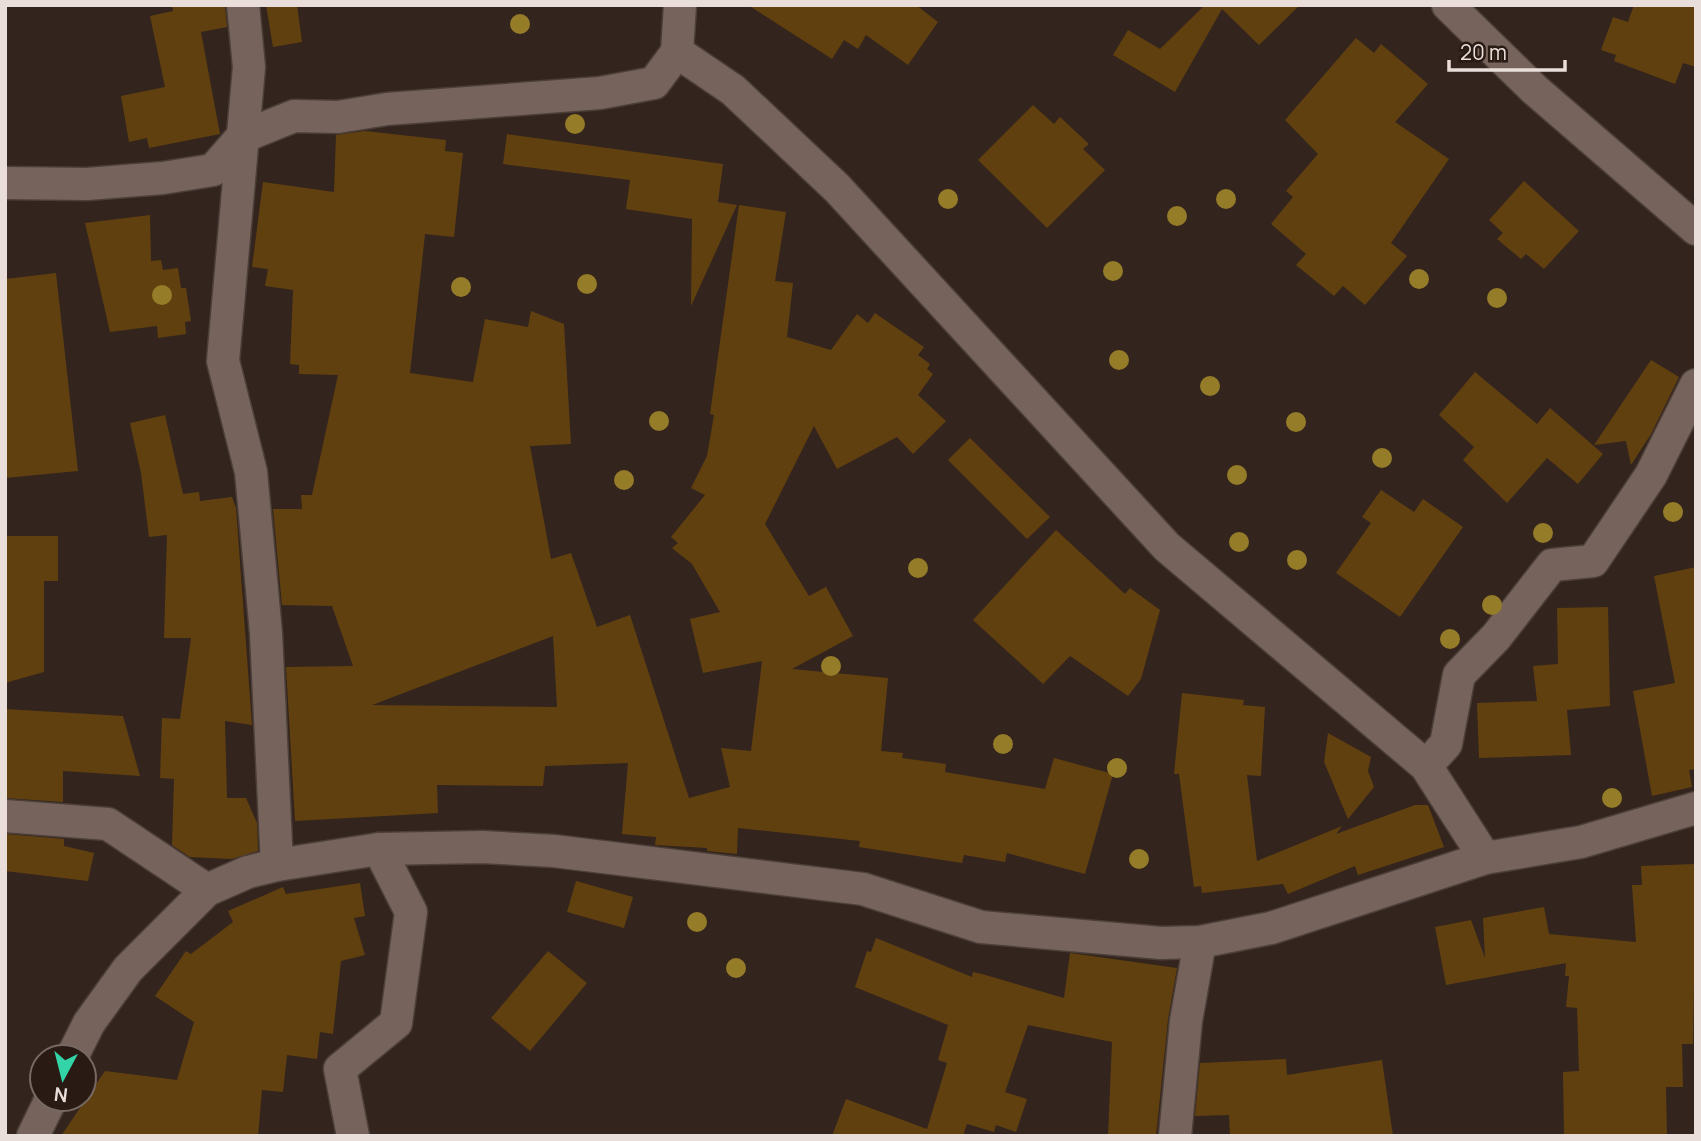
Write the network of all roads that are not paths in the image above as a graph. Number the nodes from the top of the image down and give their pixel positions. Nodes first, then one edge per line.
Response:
1 (243, 5) edge
2 (680, 5) edge
3 (1448, 5) edge
4 (677, 52) junction
5 (242, 136) junction
6 (5, 183) edge
7 (1696, 229) edge
8 (1696, 385) edge
9 (1426, 766) junction
10 (1696, 808) edge
11 (5, 816) edge
12 (379, 849) junction
13 (1485, 858) junction
14 (276, 865) junction
15 (207, 890) junction
16 (1200, 942) junction
17 (79, 1043) edge
18 (44, 1113) edge
19 (33, 1136) edge
20 (353, 1136) edge
21 (1175, 1136) edge

1 - 5 street
2 - 4 street
3 - 7 street
4 - 5 street
4 - 9 street
5 - 6 street
5 - 14 street
8 - 9 street
9 - 13 street
10 - 13 street
11 - 15 street
12 - 14 street
12 - 16 street
12 - 20 street
13 - 16 street
14 - 15 street
15 - 17 street
16 - 21 street
18 - 19 street

